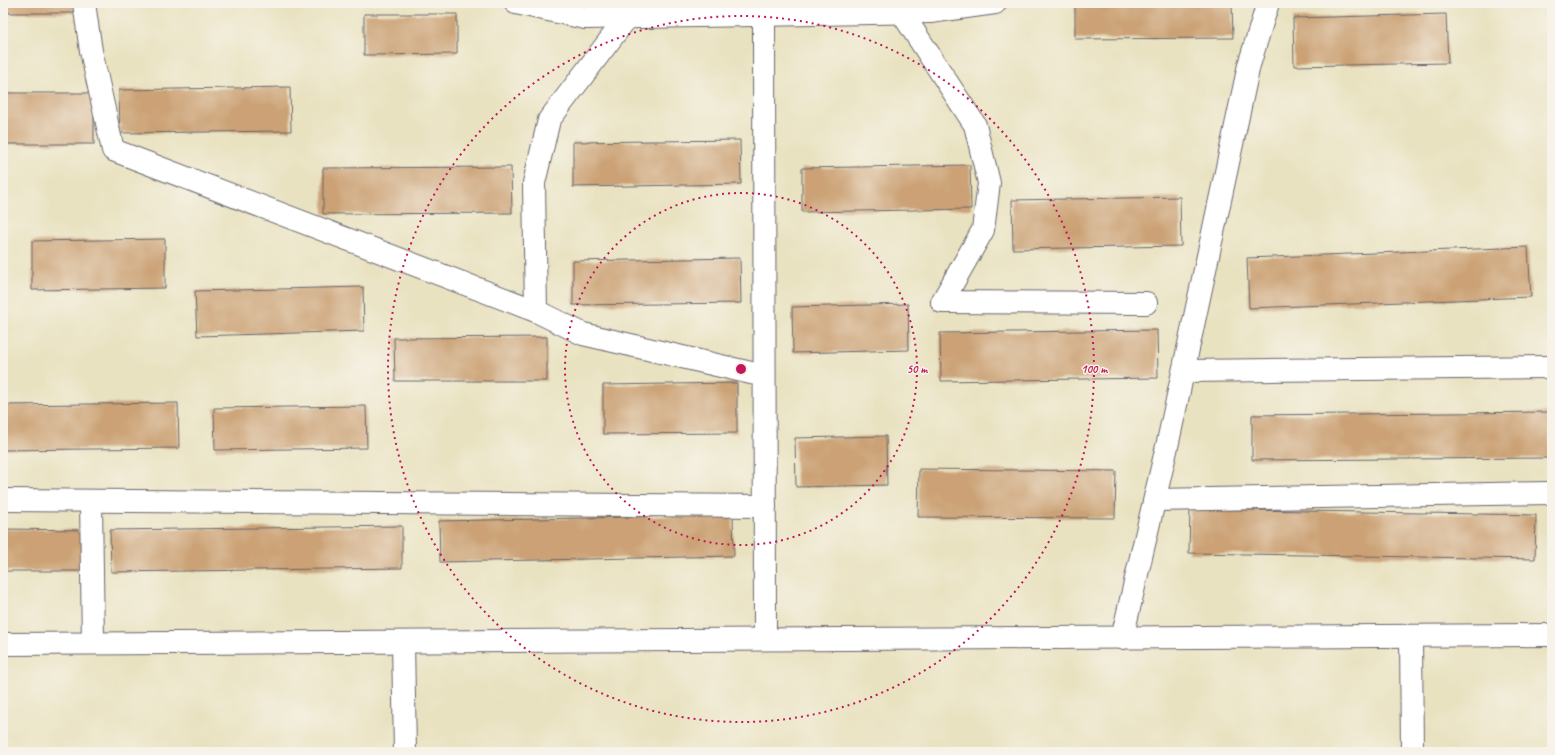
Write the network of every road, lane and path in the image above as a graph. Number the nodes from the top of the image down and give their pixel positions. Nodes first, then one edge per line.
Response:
1 (84, 3) edge
2 (516, 3) edge
3 (996, 3) edge
4 (1268, 3) edge
5 (901, 8) edge
6 (632, 10) edge
7 (764, 15) junction
8 (1146, 303) dead end
9 (536, 311) junction
10 (1552, 367) edge
11 (1184, 371) junction
12 (764, 376) junction
13 (1552, 493) edge
14 (3, 500) edge
15 (1155, 500) junction
16 (91, 501) junction
17 (765, 506) junction
18 (1552, 635) edge
19 (1411, 636) junction
20 (1122, 638) junction
21 (765, 640) junction
22 (403, 642) junction
23 (93, 643) junction
24 (3, 644) edge
25 (405, 752) edge
26 (1412, 752) edge

1 - 9 street
2 - 6 street
3 - 5 street
4 - 11 street
5 - 7 street
5 - 8 street
6 - 7 street
6 - 9 street
7 - 12 street
9 - 12 street
10 - 11 street
11 - 15 street
12 - 17 street
13 - 15 street
14 - 16 street
15 - 20 street
16 - 17 street
16 - 23 street
17 - 21 street
18 - 19 street
19 - 20 street
19 - 26 street
20 - 21 street
21 - 22 street
22 - 23 street
22 - 25 street
23 - 24 street

